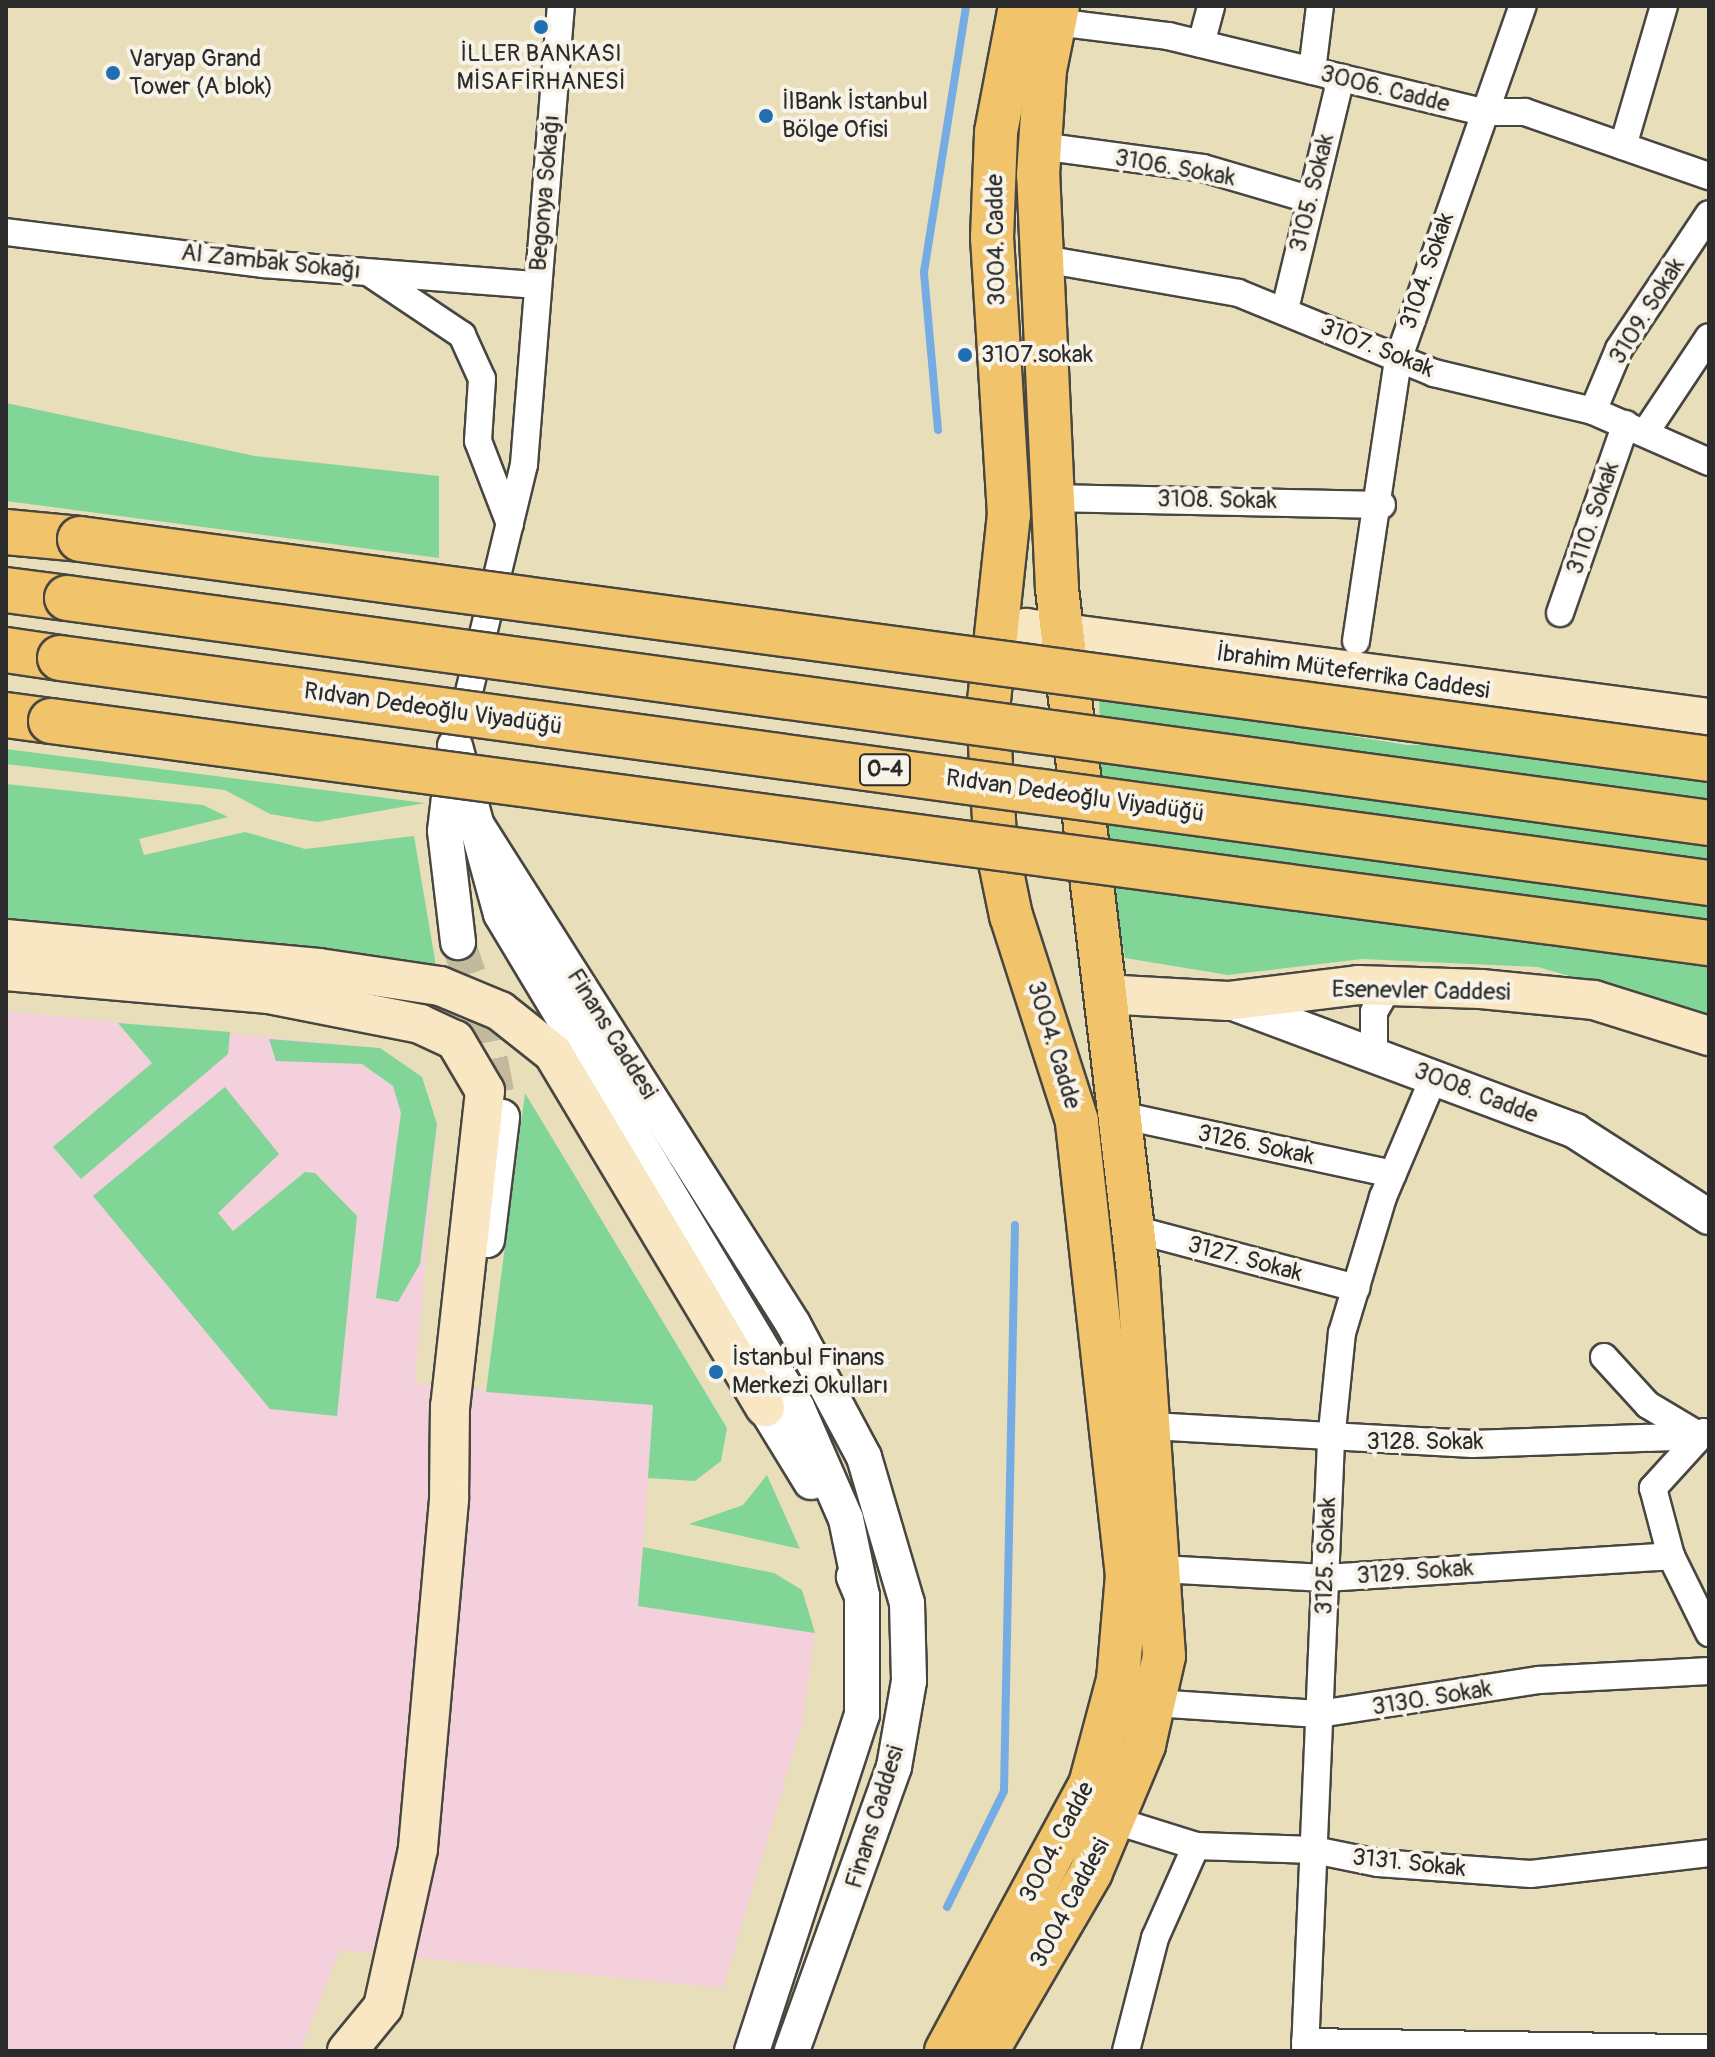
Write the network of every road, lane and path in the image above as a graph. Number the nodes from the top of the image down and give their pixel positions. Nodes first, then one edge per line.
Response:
1 (561, 6) edge
2 (1211, 6) edge
3 (1320, 6) edge
4 (1523, 6) edge
5 (1664, 6) edge
6 (1045, 11) edge
7 (1201, 44) junction
8 (1312, 71) junction
9 (1341, 78) junction
10 (1481, 112) junction
11 (1040, 146) junction
12 (1623, 146) junction
13 (1709, 176) edge
14 (1308, 199) junction
15 (1709, 214) edge
16 (6, 232) edge
17 (1038, 258) junction
18 (368, 272) junction
19 (537, 285) junction
20 (1285, 309) junction
21 (1709, 337) edge
22 (1398, 360) junction
23 (1593, 411) junction
24 (1635, 428) junction
25 (1709, 462) edge
26 (1051, 498) junction
27 (1382, 505) junction
28 (510, 524) junction
29 (6, 532) edge
30 (6, 590) edge
31 (1560, 613) dead end
32 (1062, 633) junction
33 (999, 641) junction
34 (1356, 641) dead end
35 (6, 650) edge
36 (6, 715) edge
37 (1709, 718) edge
38 (455, 746) junction
39 (1709, 759) edge
40 (1709, 823) edge
41 (478, 827) junction
42 (1709, 883) edge
43 (6, 939) edge
44 (458, 942) tunnel mouth
45 (1709, 943) edge
46 (6, 971) edge
47 (1035, 979) junction
48 (1389, 986) junction
49 (1103, 994) junction
50 (1228, 1001) junction
51 (1709, 1036) edge
52 (1374, 1054) junction
53 (1434, 1077) junction
54 (1120, 1115) junction
55 (502, 1117) tunnel mouth
56 (1393, 1174) junction
57 (1709, 1217) edge
58 (1133, 1229) junction
59 (1356, 1288) junction
60 (1604, 1357) dead end
61 (765, 1407) joint
62 (1151, 1426) junction
63 (1705, 1432) edge
64 (1331, 1441) junction
65 (449, 1500) junction
66 (1671, 1556) junction
67 (1160, 1569) junction
68 (1325, 1578) junction
69 (862, 1596) junction
70 (1709, 1633) edge
71 (1709, 1671) edge
72 (1154, 1703) junction
73 (1319, 1714) junction
74 (1113, 1820) junction
75 (1196, 1846) junction
76 (1314, 1850) junction
77 (1709, 1853) edge
78 (1305, 2047) edge
79 (1709, 2048) edge
80 (347, 2051) edge
81 (752, 2051) edge
82 (792, 2051) edge
83 (946, 2051) edge
84 (987, 2051) edge
85 (1126, 2051) edge

1 - 19 street, Begonya Sokağı
2 - 7 street
3 - 8 street
4 - 10 street, 3104. Sokak
5 - 12 street
6 - 7 street, 3006. Cadde
6 - 11 main road, 3004. Cadde
6 - 33 main road, 3004. Cadde
7 - 8 street, 3006. Cadde
8 - 9 street, 3006. Cadde
9 - 10 street, 3006. Cadde
9 - 14 street, 3105. Sokak
10 - 12 street, 3006. Cadde
10 - 22 street, 3104. Sokak
11 - 14 street, 3106. Sokak
11 - 17 main road, 3004. Cadde
12 - 13 street, 3006. Cadde
14 - 20 street, 3105. Sokak
15 - 23 street, 3109. Sokak
16 - 18 street, Al Zambak Sokağı
17 - 20 street, 3107. Sokak
17 - 26 main road, 3004. Cadde
18 - 19 street, Al Zambak Sokağı
18 - 28 street
19 - 28 street, Begonya Sokağı
20 - 22 street, 3107. Sokak
21 - 24 street, 3110. Sokak
22 - 23 street, 3107. Sokak
22 - 27 street, 3104. Sokak
23 - 24 street, 3107. Sokak
24 - 25 street, 3107. Sokak
24 - 31 street, 3110. Sokak
26 - 27 street, 3108. Sokak
26 - 32 main road, 3004. Cadde
27 - 34 street, 3104. Sokak
28 - 38 street, Begonya Sokağı
29 - 39 highway, bridge
30 - 40 highway, bridge
32 - 33 main road, İbrahim Müteferrika Caddesi
32 - 37 main road, İbrahim Müteferrika Caddesi
32 - 49 main road, 3004. Cadde
33 - 47 main road, 3004. Cadde
35 - 42 highway, Rıdvan Dedeoğlu Viyadüğü / O-4, bridge
36 - 45 highway, bridge
38 - 41 street
38 - 44 street
41 - 69 street, Finans Caddesi
41 - 82 street, Finans Caddesi
43 - 61 main road
46 - 65 main road
47 - 49 main road, Esenevler Caddesi
47 - 83 main road, 3004. Cadde
48 - 50 main road, Esenevler Caddesi
48 - 51 main road, Esenevler Caddesi
48 - 52 street
49 - 50 main road, Esenevler Caddesi
49 - 54 main road, 3004. Cadde
50 - 52 street, 3008. Cadde
52 - 53 street, 3008. Cadde
53 - 56 street, 3125. Sokak
53 - 57 street, 3008. Cadde
54 - 56 street, 3126. Sokak
54 - 58 main road, 3004. Cadde
55 - 65 street
56 - 59 street, 3125. Sokak
58 - 59 street, 3127. Sokak
58 - 62 main road, 3004. Cadde
59 - 64 street, 3125. Sokak
60 - 63 street
61 - 69 street, Finans Caddesi
62 - 64 street, 3128. Sokak
62 - 67 main road, 3004. Cadde
63 - 64 street, 3128. Sokak
63 - 66 street
64 - 68 street, 3125. Sokak
65 - 80 main road
66 - 68 street, 3129. Sokak
66 - 70 street
67 - 68 street, 3129. Sokak
67 - 72 main road, 3004. Cadde
68 - 73 street, 3125. Sokak
69 - 81 street, Finans Caddesi
71 - 73 street, 3130. Sokak
72 - 73 street, 3130. Sokak
72 - 74 main road, 3004 Caddesi
73 - 76 street, 3125. Sokak
74 - 75 street, 3131. Sokak
74 - 84 main road, 3004 Caddesi
75 - 76 street, 3131. Sokak
75 - 85 street
76 - 77 street, 3131. Sokak
76 - 78 street, 3125. Sokak
78 - 79 street

